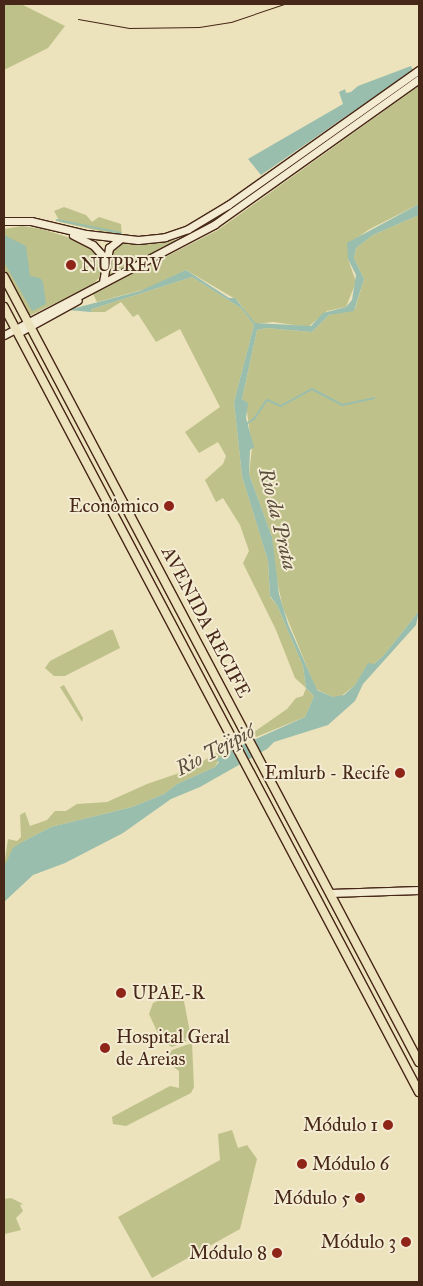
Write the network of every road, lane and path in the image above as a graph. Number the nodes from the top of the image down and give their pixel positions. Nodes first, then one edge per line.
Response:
1 (419, 70) edge
2 (419, 79) edge
3 (4, 222) edge
4 (47, 224) junction
5 (127, 239) junction
6 (4, 277) edge
7 (101, 283) junction
8 (4, 307) edge
9 (28, 325) junction
10 (17, 331) junction
11 (4, 335) edge
12 (419, 890) edge
13 (330, 893) junction
14 (419, 1062) edge
15 (419, 1092) edge

1 - 5 main road
2 - 7 main road
3 - 4 main road
4 - 5 main road
4 - 7 main road
5 - 7 main road
6 - 9 main road, AVENIDA RECIFE
7 - 9 main road
8 - 10 main road, AVENIDA RECIFE
9 - 10 main road
9 - 13 main road, AVENIDA RECIFE
10 - 11 main road
10 - 15 main road, AVENIDA RECIFE
12 - 13 main road
13 - 14 main road, AVENIDA RECIFE

